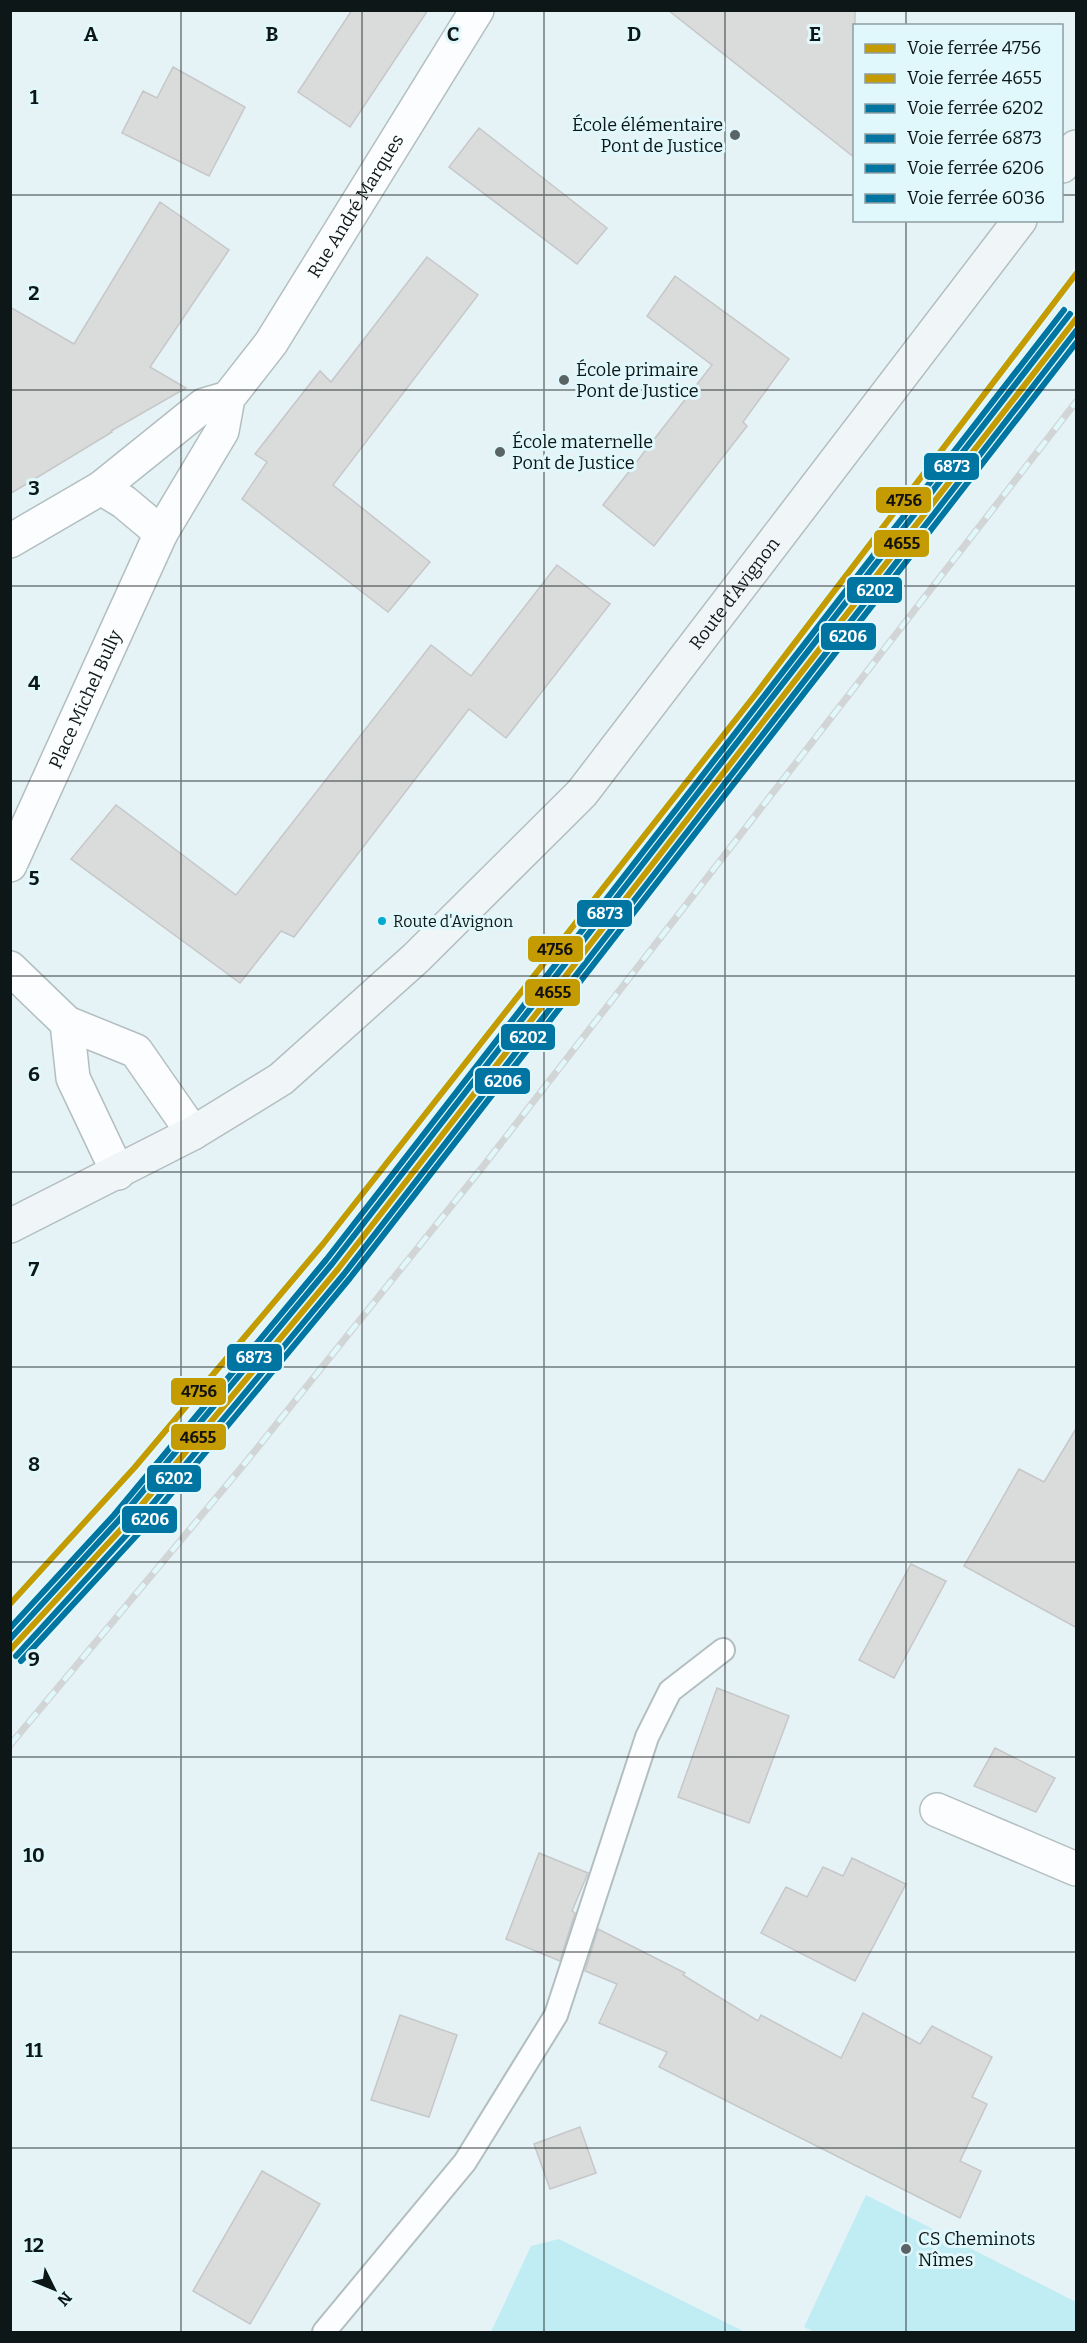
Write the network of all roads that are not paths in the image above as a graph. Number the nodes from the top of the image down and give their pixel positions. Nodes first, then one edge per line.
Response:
1 (477, 10) edge
2 (1077, 147) edge
3 (1063, 165) edge
4 (1018, 222) edge
5 (228, 398) junction
6 (101, 488) junction
7 (161, 534) junction
8 (10, 541) edge
9 (10, 865) edge
10 (10, 968) edge
11 (67, 1023) junction
12 (193, 1133) junction
13 (118, 1173) junction
14 (10, 1227) edge
15 (723, 1650) dead end
16 (937, 1810) dead end
17 (1077, 1869) edge
18 (324, 2332) edge

1 - 5 street, Rue André Marques
2 - 3 main road
4 - 12 main road, Route d'Avignon
5 - 6 street
5 - 7 street, Place Michel Bully
6 - 7 street
6 - 8 street
7 - 9 street, Place Michel Bully
10 - 11 street
11 - 12 street
11 - 13 street
12 - 13 main road, Route d'Avignon
13 - 14 main road, Route d'Avignon
15 - 18 lane
16 - 17 street

